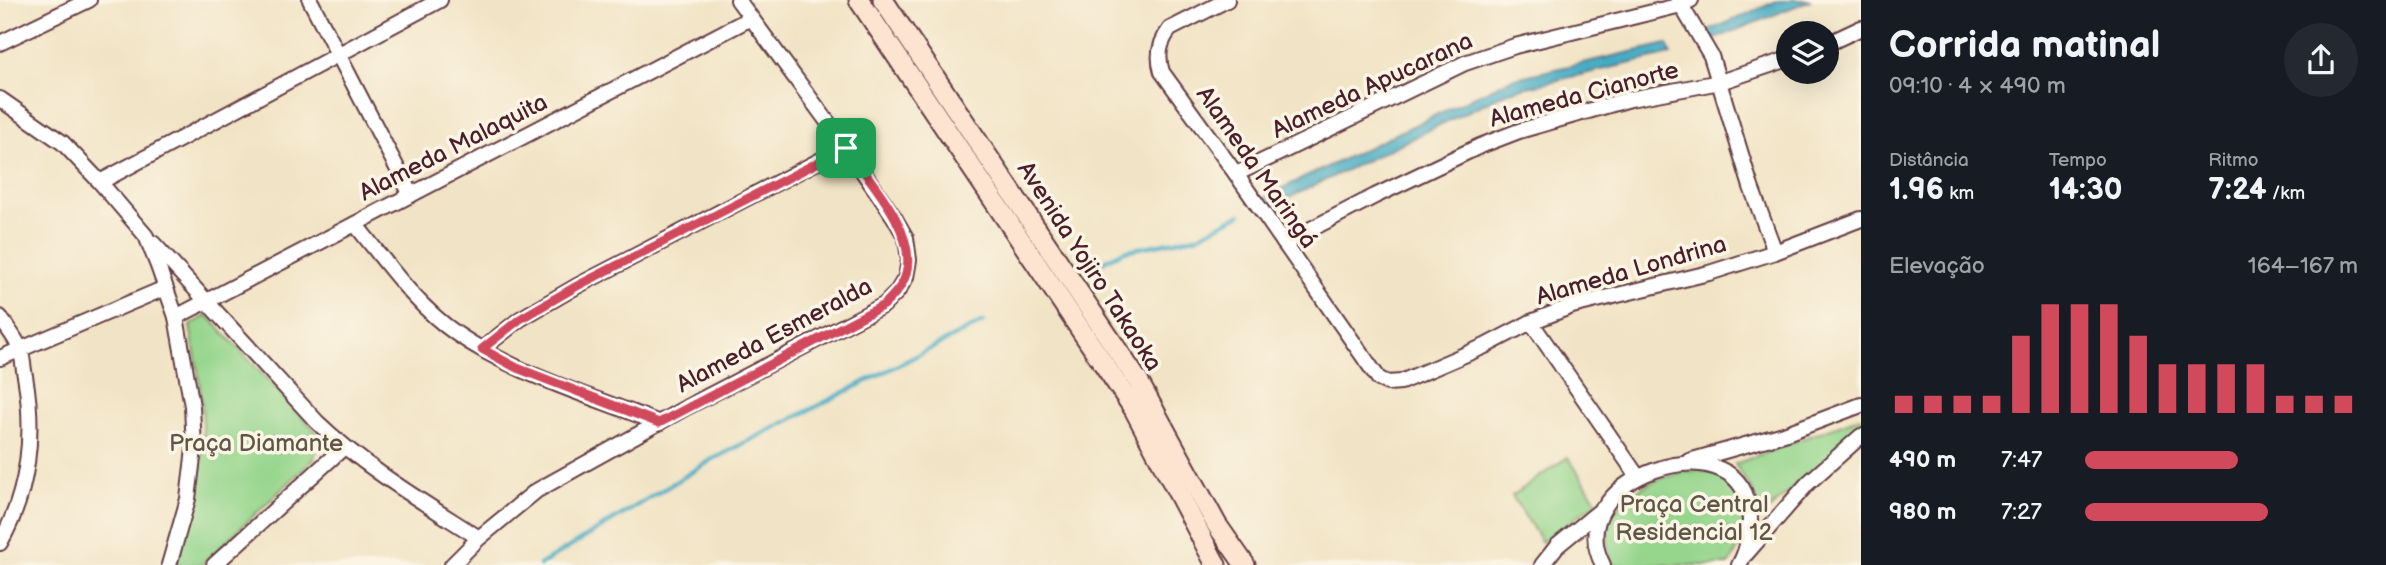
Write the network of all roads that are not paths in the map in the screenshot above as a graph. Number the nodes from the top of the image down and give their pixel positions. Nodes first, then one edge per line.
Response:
1 (89, 0) edge
2 (310, 0) edge
3 (440, 0) edge
4 (738, 0) edge
5 (859, 0) edge
6 (883, 0) edge
7 (1227, 0) edge
8 (1683, 2) edge
9 (751, 18) junction
10 (1861, 29) edge
11 (1839, 39) edge
12 (0, 43) edge
13 (338, 53) junction
14 (1776, 64) edge
15 (1720, 82) junction
16 (0, 99) edge
17 (846, 148) junction
18 (1236, 174) junction
19 (100, 182) junction
20 (411, 195) junction
21 (1861, 219) edge
22 (355, 224) junction
23 (146, 236) junction
24 (1284, 243) junction
25 (1775, 252) junction
26 (165, 288) junction
27 (208, 300) junction
28 (0, 317) edge
29 (176, 317) junction
30 (1531, 322) junction
31 (20, 349) junction
32 (482, 349) junction
33 (0, 358) edge
34 (1379, 379) joint
35 (1861, 405) edge
36 (659, 423) junction
37 (1861, 436) edge
38 (344, 447) junction
39 (1677, 464) junction
40 (1638, 477) junction
41 (1603, 509) junction
42 (479, 538) junction
43 (0, 543) edge
44 (1741, 561) edge
45 (1599, 563) edge
46 (169, 565) edge
47 (214, 565) edge
48 (452, 565) edge
49 (1216, 565) edge
50 (1245, 565) edge
51 (1542, 565) edge

1 - 12 street
2 - 13 street
3 - 13 street
4 - 9 street
5 - 49 main road, Avenida Yojiro Takaoka
6 - 50 main road, Avenida Yojiro Takaoka
7 - 18 street, Alameda Maringá
8 - 15 street
8 - 18 street, Alameda Apucarana
9 - 17 street
9 - 20 street, Alameda Malaquita
10 - 11 street
13 - 19 street
13 - 20 street
14 - 15 street, Alameda Cianorte
15 - 24 street, Alameda Cianorte
15 - 25 street
16 - 19 street
17 - 32 street
17 - 36 street, Alameda Esmeralda
18 - 24 street, Alameda Maringá
19 - 23 street
20 - 22 street, Alameda Malaquita
21 - 25 street, Alameda Londrina
22 - 27 street, Alameda Malaquita
22 - 32 street
23 - 26 street
23 - 27 street
24 - 34 street, Alameda Maringá
25 - 30 street, Alameda Londrina
26 - 29 street
26 - 31 street
27 - 29 street, Alameda Malaquita
27 - 38 street
28 - 31 street
29 - 46 street
30 - 34 street, Alameda Londrina
30 - 40 street
31 - 33 street
31 - 43 street
32 - 36 street
35 - 39 street
36 - 42 street, Alameda Esmeralda
37 - 44 street
38 - 42 street
38 - 47 street
39 - 40 street
39 - 44 street
40 - 41 street
41 - 45 street
41 - 51 street
42 - 48 street, Alameda Esmeralda

